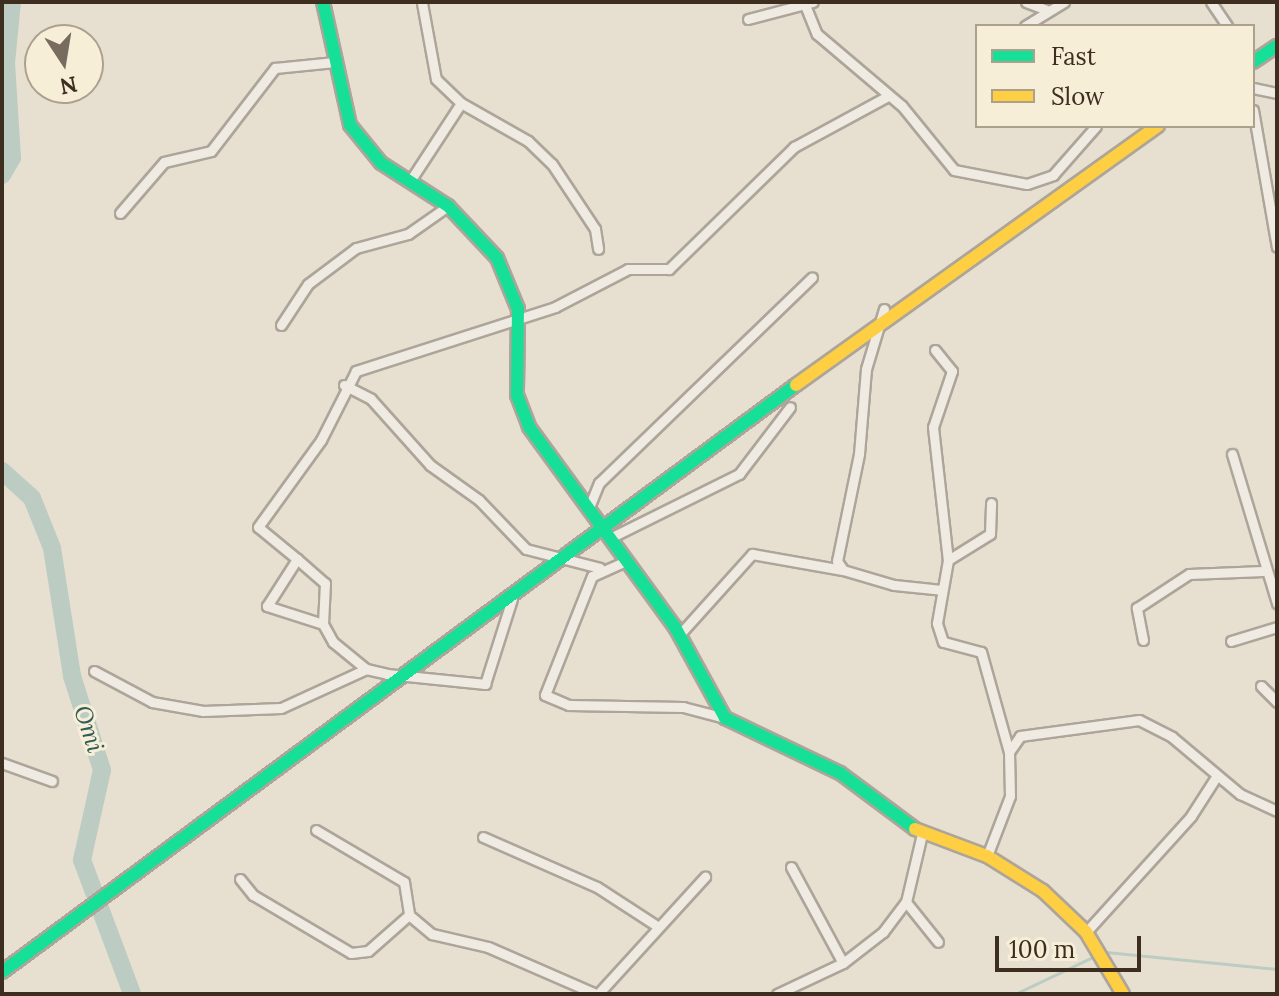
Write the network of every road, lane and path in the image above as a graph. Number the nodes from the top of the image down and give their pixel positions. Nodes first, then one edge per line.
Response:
1 (323, 2) edge
2 (1026, 2) edge
3 (1064, 2) edge
4 (1211, 2) edge
5 (422, 3) edge
6 (809, 4) edge
7 (1047, 10) junction
8 (748, 19) dead end
9 (1028, 24) edge
10 (1226, 24) edge
11 (1277, 46) edge
12 (1255, 61) edge
13 (335, 62) junction
14 (1255, 88) edge
15 (1277, 93) edge
16 (886, 97) junction
17 (461, 103) junction
18 (1255, 121) edge
19 (1087, 128) edge
20 (1155, 128) edge
21 (410, 181) junction
22 (448, 206) junction
23 (120, 213) dead end
24 (1277, 247) edge
25 (598, 249) dead end
26 (812, 277) dead end
27 (884, 309) dead end
28 (517, 319) junction
29 (281, 325) dead end
30 (935, 350) dead end
31 (344, 385) junction
32 (790, 407) dead end
33 (1232, 454) dead end
34 (991, 503) dead end
35 (590, 505) junction
36 (614, 536) junction
37 (297, 559) junction
38 (948, 560) junction
39 (626, 561) junction
40 (566, 564) junction
41 (600, 568) junction
42 (843, 570) junction
43 (1263, 571) junction
44 (942, 590) junction
45 (1277, 603) edge
46 (323, 624) junction
47 (1277, 627) edge
48 (680, 634) junction
49 (1143, 640) dead end
50 (1231, 641) dead end
51 (366, 669) junction
52 (94, 671) dead end
53 (1261, 686) dead end
54 (1277, 702) edge
55 (725, 718) junction
56 (1009, 752) junction
57 (2, 763) edge
58 (1216, 777) junction
59 (52, 781) dead end
60 (1277, 811) edge
61 (316, 830) dead end
62 (922, 834) junction
63 (483, 837) dead end
64 (987, 856) junction
65 (791, 867) dead end
66 (705, 877) dead end
67 (240, 879) dead end
68 (906, 902) junction
69 (409, 915) junction
70 (657, 926) junction
71 (1086, 932) junction
72 (938, 942) dead end
73 (843, 963) junction
74 (2, 972) edge
75 (597, 994) edge
76 (777, 994) edge
77 (1123, 994) edge

1 - 13 main road
2 - 7 street
3 - 7 street
4 - 10 street
5 - 17 street
6 - 8 street
6 - 16 street
7 - 9 street
11 - 12 main road
13 - 21 main road
13 - 23 street
14 - 15 street
16 - 19 street
16 - 28 street
17 - 21 street
17 - 25 street
18 - 24 street
20 - 74 main road
21 - 22 main road
22 - 28 main road
22 - 29 street
26 - 35 street
27 - 42 street
28 - 31 street
28 - 35 main road
30 - 38 street
31 - 37 street
31 - 40 street
32 - 36 street
33 - 43 street
34 - 38 street
35 - 36 main road
36 - 39 main road
37 - 46 street
37 - 46 street
38 - 44 street
39 - 41 street
39 - 48 main road
40 - 41 street
40 - 51 street
41 - 55 street
42 - 44 street
42 - 48 street
43 - 45 street
43 - 49 street
44 - 56 street
46 - 51 street
47 - 50 street
48 - 55 main road
51 - 52 street
53 - 54 street
55 - 62 main road
56 - 58 street
56 - 64 street
57 - 59 street
58 - 60 street
58 - 71 street
61 - 69 street
62 - 64 main road
62 - 68 street
63 - 70 street
64 - 71 main road
65 - 73 street
66 - 70 street
67 - 69 street
68 - 72 street
68 - 73 street
69 - 75 street
70 - 75 street
71 - 77 main road
73 - 76 street

